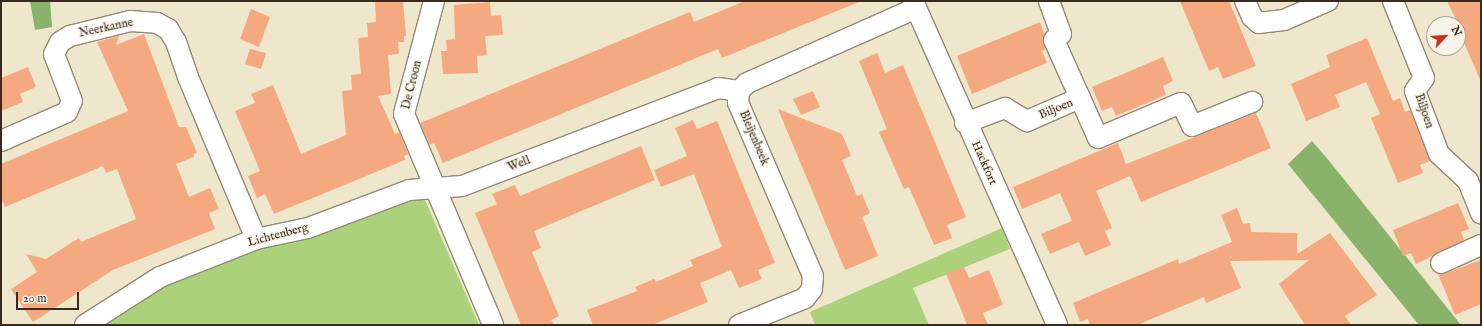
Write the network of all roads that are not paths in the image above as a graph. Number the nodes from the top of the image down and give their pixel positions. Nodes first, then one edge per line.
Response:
1 (434, 1) edge
2 (1049, 1) edge
3 (1245, 1) edge
4 (1328, 1) edge
5 (1393, 1) edge
6 (914, 5) edge
7 (739, 91) junction
8 (1080, 98) junction
9 (1252, 102) dead end
10 (965, 122) junction
11 (1, 141) edge
12 (436, 189) junction
13 (1481, 213) edge
14 (256, 239) junction
15 (1481, 245) edge
16 (1441, 263) dead end
17 (86, 325) edge
18 (493, 325) edge
19 (739, 325) edge
20 (1057, 325) edge

1 - 12 street, De Croon
2 - 8 street, Biljoen
3 - 4 street
5 - 13 street, Biljoen
6 - 7 street
6 - 10 street, Hackfort
7 - 12 street, Well
7 - 19 street, Bleijenbeek
8 - 9 street, Biljoen
8 - 10 street, Biljoen
10 - 20 street, Hackfort
11 - 14 street, Neerkanne
12 - 14 street, Lichtenberg
12 - 18 street
14 - 17 street, Lichtenberg
15 - 16 street

